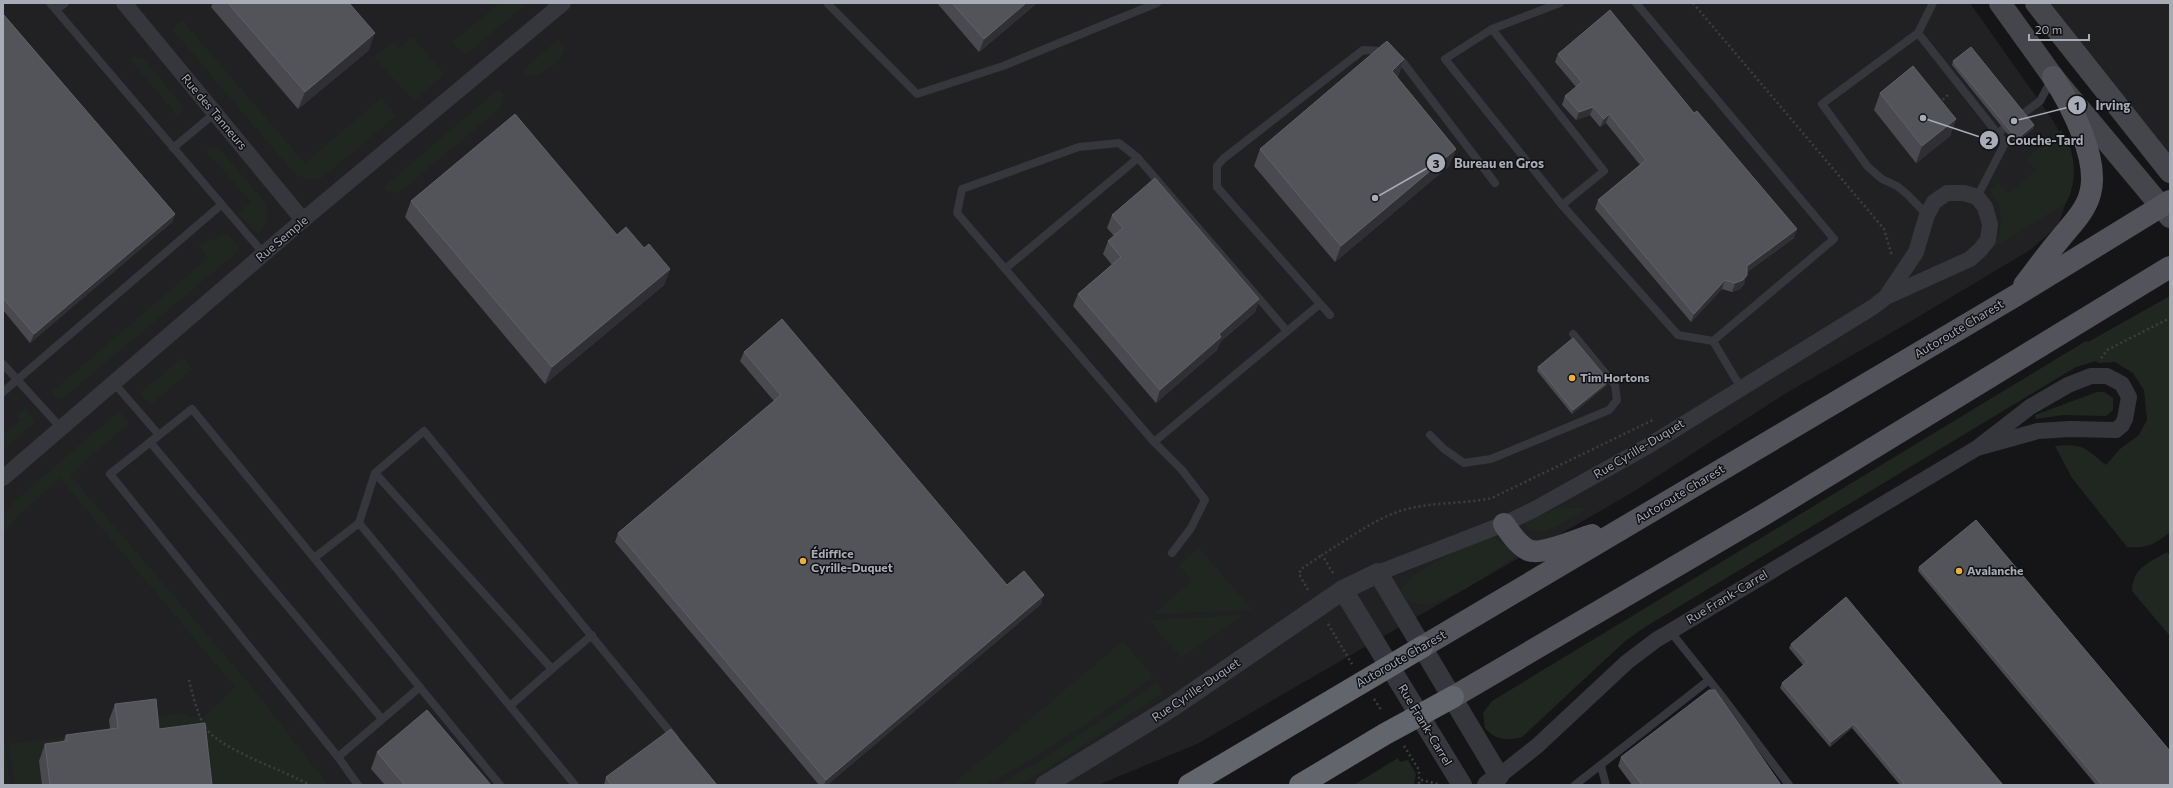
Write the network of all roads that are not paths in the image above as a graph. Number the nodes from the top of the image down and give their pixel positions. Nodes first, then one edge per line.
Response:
1 (50, 3) edge
2 (65, 3) edge
3 (124, 3) edge
4 (563, 3) edge
5 (829, 3) edge
6 (1157, 3) edge
7 (1560, 3) edge
8 (1636, 3) edge
9 (1933, 3) edge
10 (2000, 3) edge
11 (2036, 3) edge
12 (1138, 6) edge
13 (56, 10) junction
14 (1492, 29) junction
15 (1918, 33) junction
16 (2053, 77) junction
17 (214, 113) junction
18 (1998, 133) junction
19 (173, 148) junction
20 (1138, 158) junction
21 (2170, 172) edge
22 (1495, 183) dead end
23 (1977, 197) junction
24 (1562, 204) junction
25 (221, 205) junction
26 (2167, 208) edge
27 (1927, 215) junction
28 (304, 220) junction
29 (264, 254) junction
30 (2170, 267) edge
31 (1005, 269) junction
32 (2015, 296) junction
33 (1886, 297) junction
34 (1320, 304) junction
35 (1330, 315) dead end
36 (1287, 331) junction
37 (1573, 334) dead end
38 (1713, 341) junction
39 (3, 364) edge
40 (17, 380) junction
41 (114, 383) junction
42 (1741, 388) junction
43 (3, 392) edge
44 (61, 428) junction
45 (159, 435) junction
46 (1430, 435) dead end
47 (150, 442) junction
48 (1154, 442) junction
49 (1977, 448) junction
50 (375, 473) junction
51 (3, 478) edge
52 (1637, 519) junction
53 (359, 523) junction
54 (1504, 524) junction
55 (1172, 553) dead end
56 (314, 558) junction
57 (1378, 573) junction
58 (1344, 590) junction
59 (1670, 631) junction
60 (592, 635) junction
61 (1422, 647) junction
62 (1389, 666) junction
63 (552, 670) junction
64 (1709, 680) junction
65 (420, 687) junction
66 (1453, 697) junction
67 (510, 706) junction
68 (1420, 715) junction
69 (382, 719) junction
70 (679, 743) edge
71 (338, 757) junction
72 (1601, 766) junction
73 (1493, 780) edge
74 (358, 785) edge
75 (500, 785) edge
76 (575, 785) edge
77 (1045, 785) edge
78 (1189, 785) edge
79 (1300, 785) edge
80 (1462, 785) edge
81 (1575, 785) edge
82 (1606, 785) edge
83 (1789, 785) edge

1 - 13 lane
2 - 13 lane
3 - 17 street, Rue des Tanneurs
4 - 28 street, Rue Semple
5 - 12 lane
6 - 12 lane
7 - 14 lane
8 - 38 lane
9 - 15 lane
10 - 16 main road
11 - 21 main road
13 - 19 lane
14 - 24 lane
14 - 24 lane
15 - 18 lane
15 - 27 lane
16 - 18 lane
16 - 26 main road
16 - 32 main road
17 - 19 lane
17 - 28 street, Rue des Tanneurs
18 - 23 lane
19 - 25 lane
20 - 31 lane
20 - 31 lane
20 - 36 lane
22 - 34 lane
23 - 27 street, Rue Cyrille-Duquet
23 - 33 street, Rue Cyrille-Duquet
24 - 38 lane
25 - 29 lane
25 - 40 lane
26 - 32 main road, Autoroute Charest
27 - 33 street, Rue Cyrille-Duquet
28 - 29 street, Rue Semple
29 - 41 street, Rue Semple
30 - 66 main road
31 - 48 lane
32 - 52 main road, Autoroute Charest
33 - 42 street, Rue Cyrille-Duquet
34 - 35 lane
34 - 36 lane
36 - 48 lane
37 - 46 lane
38 - 42 lane
39 - 40 lane
40 - 43 lane
40 - 44 lane
41 - 44 street, Rue Semple
41 - 45 lane
42 - 54 street, Rue Cyrille-Duquet
44 - 51 street, Rue Semple
45 - 47 lane
45 - 56 lane
47 - 69 lane
47 - 71 lane
48 - 55 lane
49 - 49 street, Rue Frank-Carrel
49 - 59 street, Rue Frank-Carrel
50 - 53 lane
50 - 60 lane
50 - 63 lane
52 - 54 main road
52 - 61 main road, Autoroute Charest
53 - 56 lane
53 - 67 lane
54 - 57 street, Rue Cyrille-Duquet
56 - 65 lane
57 - 58 street, Rue Cyrille-Duquet
57 - 61 street
58 - 62 street
58 - 77 street, Rue Cyrille-Duquet
59 - 64 lane
59 - 73 street, Rue Frank-Carrel
60 - 63 lane
60 - 70 lane
61 - 62 highway, Autoroute Charest
61 - 66 street
62 - 68 street, Rue Frank-Carrel
62 - 78 highway, Autoroute Charest
63 - 67 lane
64 - 72 lane
64 - 83 lane
65 - 69 lane
65 - 75 lane
66 - 68 highway
66 - 73 street, Rue Frank-Carrel
67 - 76 lane
68 - 79 highway
68 - 80 street, Rue Frank-Carrel
69 - 71 lane
71 - 74 lane
72 - 81 lane
72 - 82 lane

